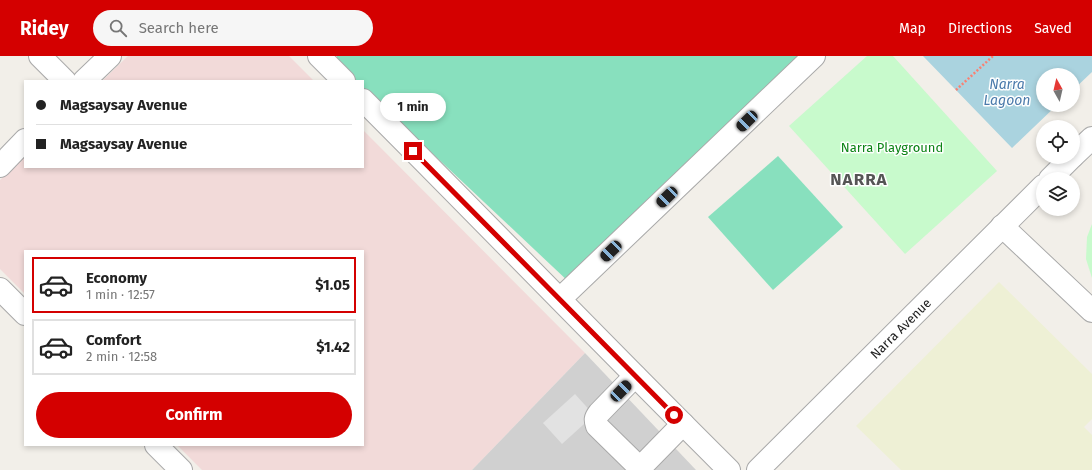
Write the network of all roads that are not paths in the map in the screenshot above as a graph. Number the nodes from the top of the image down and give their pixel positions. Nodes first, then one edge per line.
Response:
1 (40, 56) edge
2 (110, 56) edge
3 (319, 56) edge
4 (814, 56) edge
5 (64, 80) edge
6 (85, 80) edge
7 (343, 80) edge
8 (364, 101) edge
9 (1092, 138) edge
10 (24, 141) edge
11 (1080, 150) edge
12 (1066, 164) edge
13 (0, 166) edge
14 (1057, 172) edge
15 (1036, 193) edge
16 (1002, 226) junction
17 (0, 289) edge
18 (560, 300) junction
19 (1092, 311) edge
20 (24, 313) edge
21 (635, 376) junction
22 (683, 424) junction
23 (157, 446) edge
24 (641, 469) edge
25 (181, 470) edge
26 (729, 470) edge
27 (758, 470) edge

1 - 5 street
2 - 6 street
3 - 7 street
4 - 18 street
8 - 18 street
9 - 11 street
10 - 13 street
12 - 14 street
15 - 16 street, Narra Avenue
16 - 19 street
16 - 27 street, Narra Avenue
17 - 20 street
18 - 21 street
21 - 22 street
21 - 24 street
22 - 24 street
22 - 26 street
23 - 25 street

